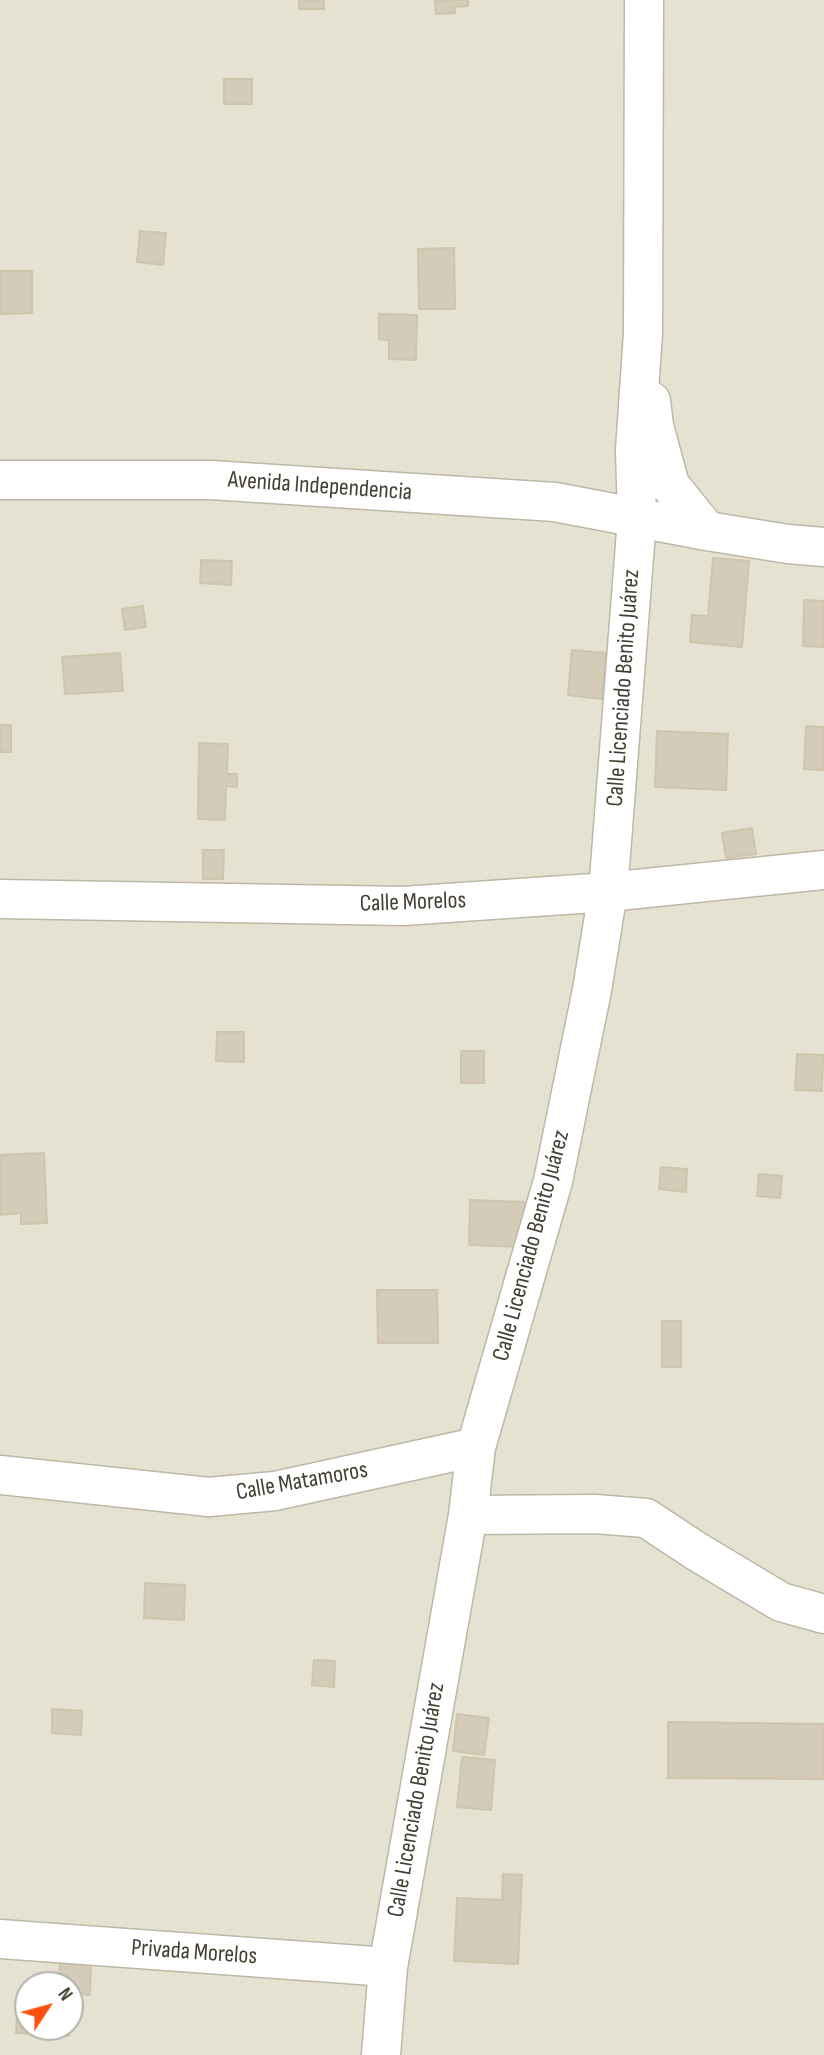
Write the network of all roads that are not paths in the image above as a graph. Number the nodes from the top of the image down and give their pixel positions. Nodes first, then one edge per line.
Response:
1 (644, 0) edge
2 (643, 333) junction
3 (0, 480) edge
4 (637, 519) junction
5 (707, 531) junction
6 (824, 547) edge
7 (824, 870) edge
8 (608, 892) junction
9 (0, 899) edge
10 (476, 1447) junction
11 (0, 1475) edge
12 (467, 1515) junction
13 (824, 1614) edge
14 (0, 1939) edge
15 (388, 1967) junction
16 (381, 2055) edge

1 - 2 street
2 - 4 street, Calle Licenciado Benito Juárez
2 - 5 street
3 - 4 street, Avenida Independencia
4 - 5 street, Avenida Independencia
4 - 8 street, Calle Licenciado Benito Juárez
5 - 6 street, Avenida Independencia
7 - 8 street, Calle Morelos
8 - 9 street, Calle Morelos
8 - 10 street, Calle Licenciado Benito Juárez
10 - 11 street, Calle Matamoros
10 - 12 street, Calle Licenciado Benito Juárez
12 - 13 street
12 - 15 street, Calle Licenciado Benito Juárez
14 - 15 street, Privada Morelos
15 - 16 street, Calle Licenciado Benito Juárez

